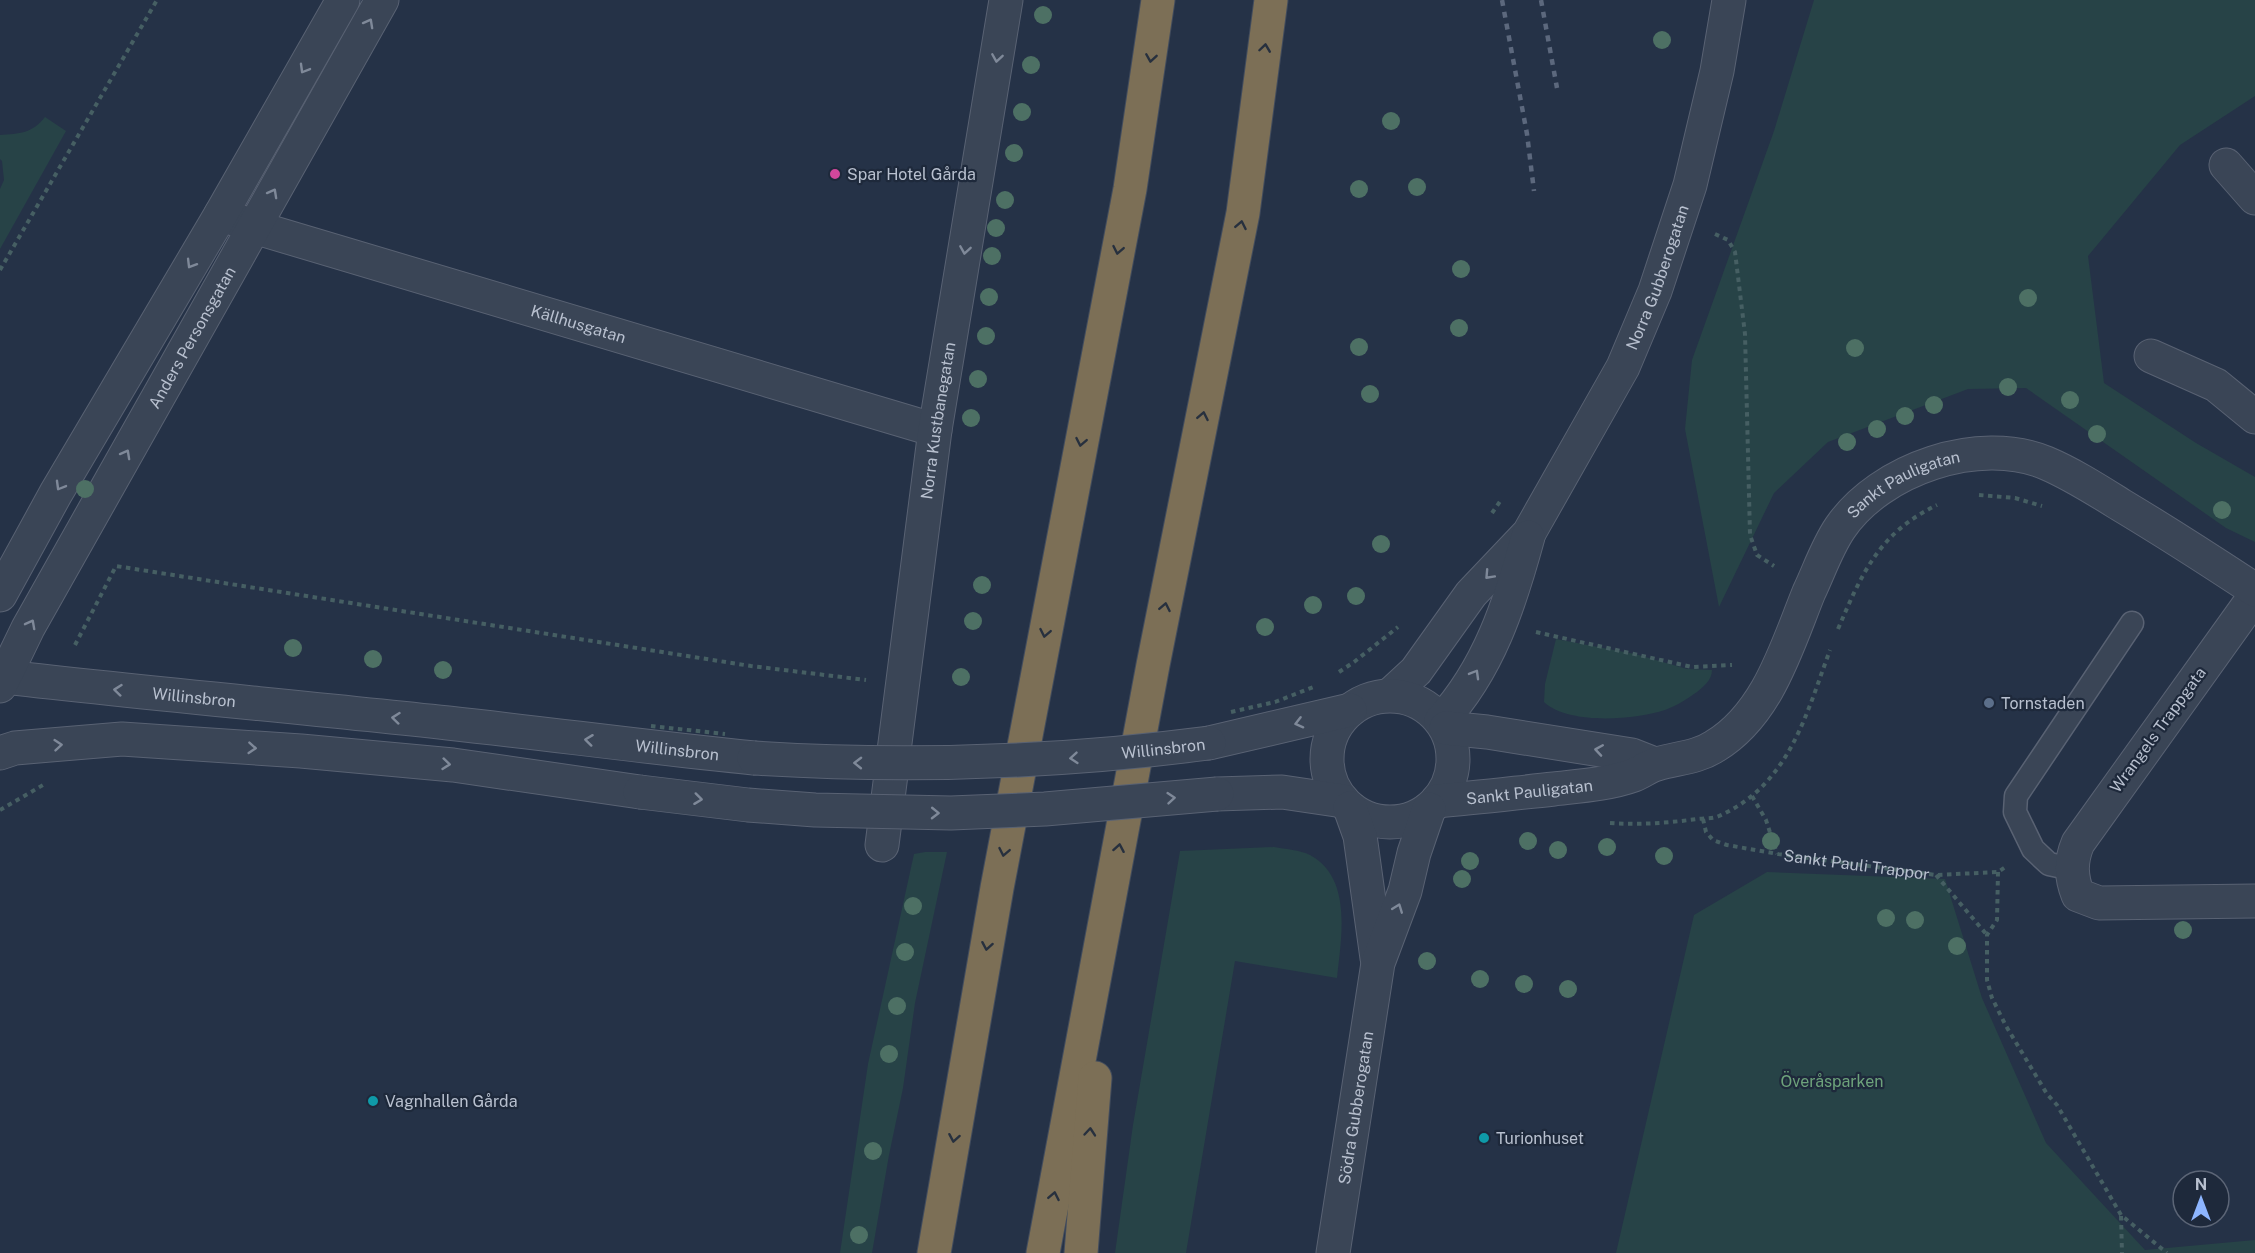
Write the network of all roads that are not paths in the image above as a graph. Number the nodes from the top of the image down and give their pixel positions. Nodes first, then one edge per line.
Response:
1 (343, 0) edge
2 (382, 0) edge
3 (1006, 0) edge
4 (1158, 0) edge
5 (1271, 0) edge
6 (1729, 0) edge
7 (2226, 165) dead end
8 (2255, 198) edge
9 (221, 214) junction
10 (254, 227) junction
11 (2151, 357) dead end
12 (2255, 417) edge
13 (934, 430) junction
14 (1529, 532) junction
15 (2255, 590) edge
16 (0, 594) edge
17 (2255, 596) edge
18 (2132, 623) dead end
19 (2, 679) edge
20 (1390, 695) junction
21 (1350, 710) junction
22 (1444, 725) junction
23 (0, 753) edge
24 (1655, 764) junction
25 (1347, 804) junction
26 (1433, 805) junction
27 (882, 845) dead end
28 (2072, 869) junction
29 (2255, 902) edge
30 (1109, 906) junction
31 (1378, 963) junction
32 (934, 1253) edge
33 (1043, 1253) edge
34 (1081, 1253) edge
35 (1333, 1253) edge

1 -> 9 street
10 -> 2 street, Anders Personsgatan
3 -> 13 street, Norra Kustbanegatan
4 -> 32 highway
30 -> 5 highway
6 - 14 street, Norra Gubberogatan
7 - 8 street
9 - 10 street, Källhusgatan
9 -> 16 street
10 - 13 street, Källhusgatan
19 -> 10 street, Anders Personsgatan
11 - 12 street
13 - 27 street, Norra Kustbanegatan
14 -> 20 street, Norra Gubberogatan
22 -> 14 street, Norra Gubberogatan
15 - 24 street, Sankt Pauligatan
17 - 28 street, Wrangels Trappgata
18 - 28 lane
21 -> 19 street, Willinsbron, bridge
20 - 21 street, Norra Gubberogatan
20 - 22 street, Norra Gubberogatan
21 - 25 street, Norra Gubberogatan
24 -> 22 street
22 - 26 street
23 -> 25 street, bridge
24 - 26 street, Sankt Pauligatan
25 - 26 street
25 - 31 street, Södra Gubberogatan
31 -> 26 street, Södra Gubberogatan
28 - 29 street
33 -> 30 highway
34 -> 30 highway
31 - 35 street, Södra Gubberogatan

